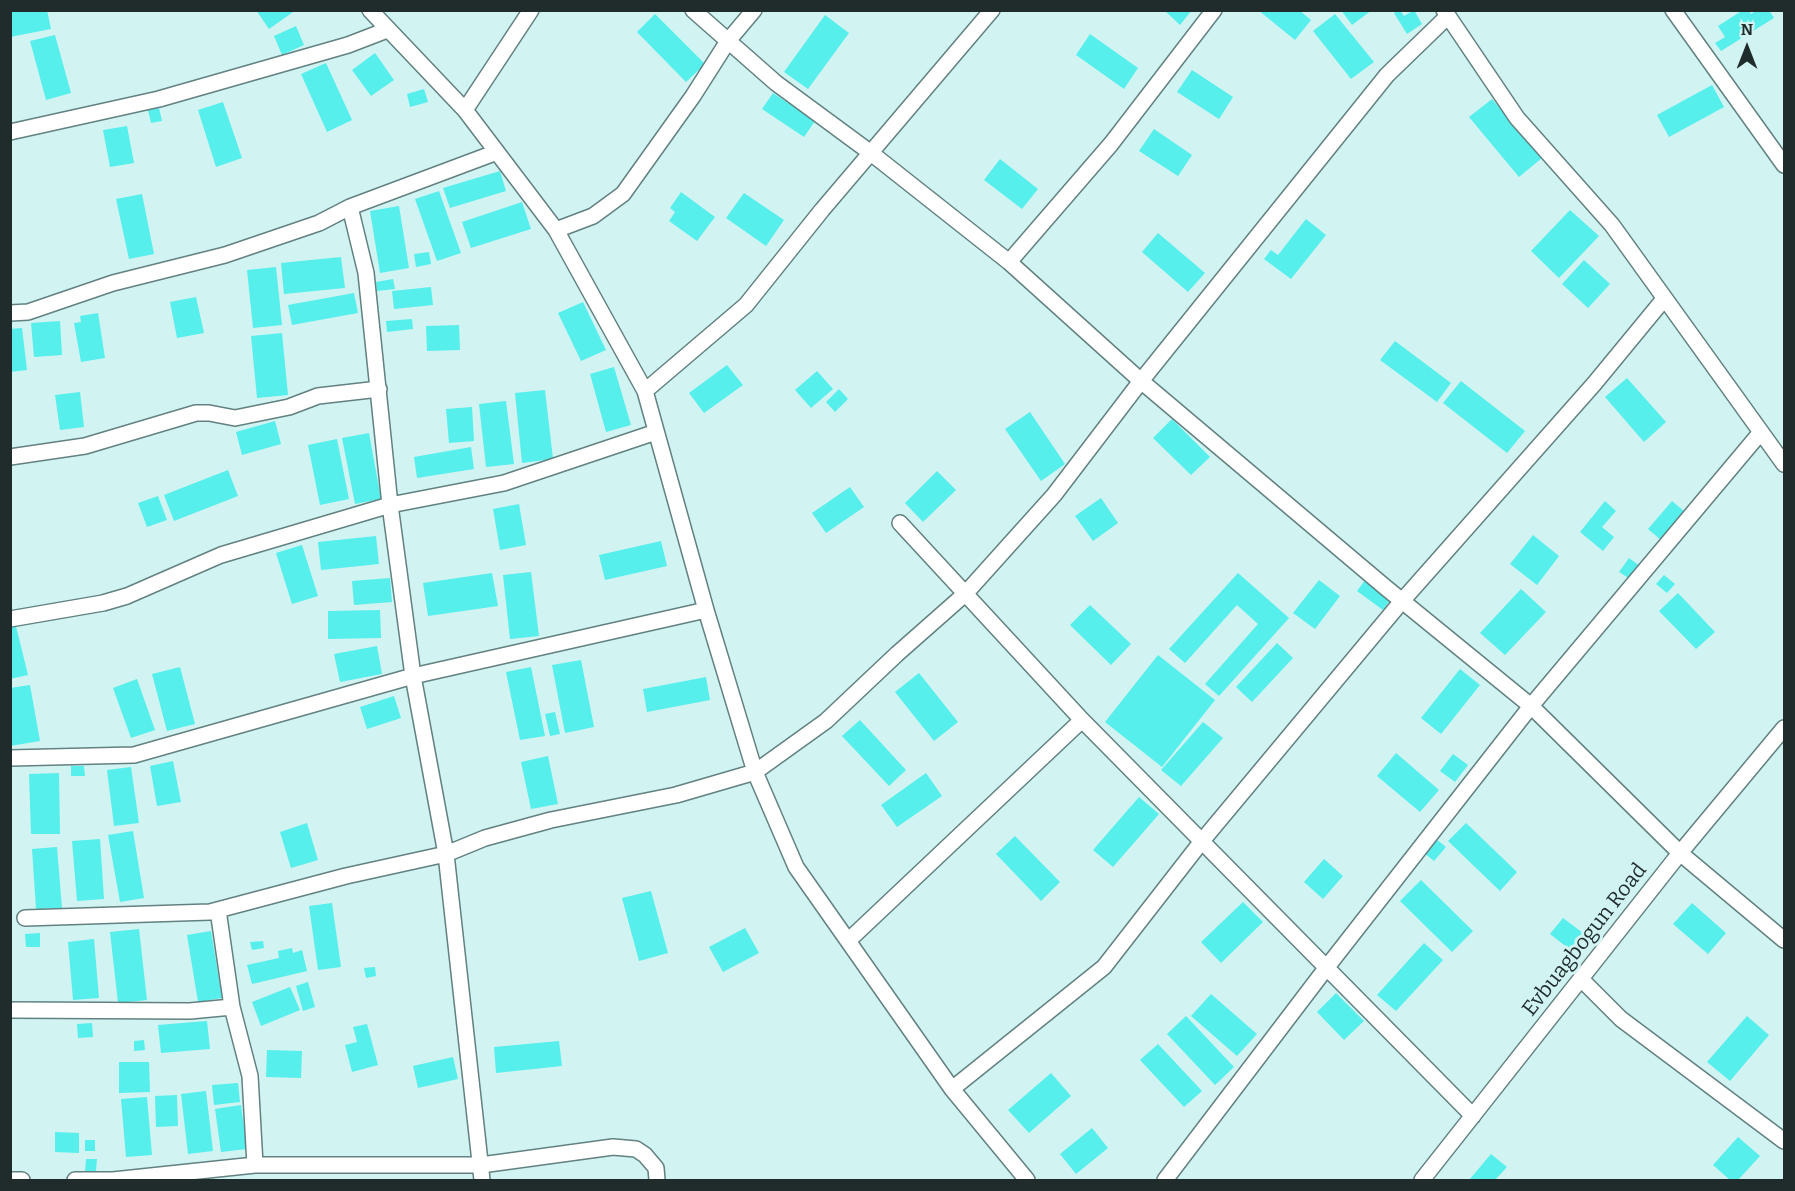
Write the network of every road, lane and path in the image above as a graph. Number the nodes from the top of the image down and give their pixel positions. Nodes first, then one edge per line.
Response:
1 (370, 10) edge
2 (531, 10) edge
3 (693, 10) edge
4 (754, 10) edge
5 (992, 10) edge
6 (1214, 10) edge
7 (1672, 10) edge
8 (1446, 13) edge
9 (387, 30) junction
10 (728, 41) junction
11 (465, 110) junction
12 (10, 132) edge
13 (497, 152) junction
14 (871, 153) junction
15 (1785, 165) edge
16 (350, 207) junction
17 (556, 230) junction
18 (1009, 262) junction
19 (1664, 299) junction
20 (10, 313) edge
21 (1141, 381) junction
22 (379, 389) junction
23 (645, 391) junction
24 (656, 432) junction
25 (1761, 432) junction
26 (10, 457) edge
27 (1785, 464) edge
28 (390, 506) junction
29 (900, 523) dead end
30 (965, 594) junction
31 (1402, 601) junction
32 (706, 610) junction
33 (10, 619) edge
34 (413, 676) junction
35 (1532, 706) junction
36 (1082, 720) junction
37 (1785, 728) edge
38 (10, 758) edge
39 (755, 772) junction
40 (1202, 841) junction
41 (1680, 853) junction
42 (446, 854) junction
43 (218, 910) junction
44 (25, 918) dead end
45 (1785, 939) edge
46 (849, 940) junction
47 (1327, 967) junction
48 (1581, 979) junction
49 (232, 1007) junction
50 (10, 1010) edge
51 (952, 1089) junction
52 (1473, 1116) junction
53 (1785, 1141) edge
54 (255, 1165) junction
55 (481, 1173) edge
56 (200, 1176) edge
57 (1018, 1177) edge
58 (10, 1180) edge
59 (22, 1180) edge
60 (75, 1180) edge
61 (657, 1180) edge
62 (1165, 1180) edge
63 (1422, 1180) edge

1 - 9 street
2 - 11 street
3 - 10 street
4 - 10 street
5 - 14 street
6 - 18 street
7 - 15 street
8 - 19 street
8 - 21 street
9 - 11 street
9 - 12 street
10 - 14 street
10 - 17 street
11 - 13 street
13 - 16 street
13 - 17 street
14 - 18 street
14 - 23 street
16 - 20 street
16 - 22 street
17 - 23 street
18 - 21 street
19 - 25 street
19 - 31 street
21 - 30 street
21 - 31 street
22 - 26 street
22 - 28 street
23 - 24 street
24 - 28 street
24 - 32 street
25 - 27 street
25 - 35 street
28 - 33 street
28 - 34 street
29 - 30 street
30 - 36 street
30 - 39 street
31 - 35 street
31 - 40 street
32 - 34 street
32 - 39 street
34 - 38 street
34 - 42 street
35 - 41 street
35 - 47 street
36 - 40 street
36 - 46 street
37 - 41 street, Evbuagbogun Road
39 - 42 street
39 - 46 street
40 - 47 street
40 - 51 street
41 - 45 street
41 - 48 street, Evbuagbogun Road
42 - 43 street
42 - 55 street
43 - 44 street
43 - 49 street
46 - 51 street
47 - 52 street
47 - 62 street
48 - 52 street, Evbuagbogun Road
48 - 53 street
49 - 50 street
49 - 54 street
51 - 57 street
52 - 63 street, Evbuagbogun Road
54 - 55 street
54 - 56 street
55 - 61 street
56 - 60 street
58 - 59 street

